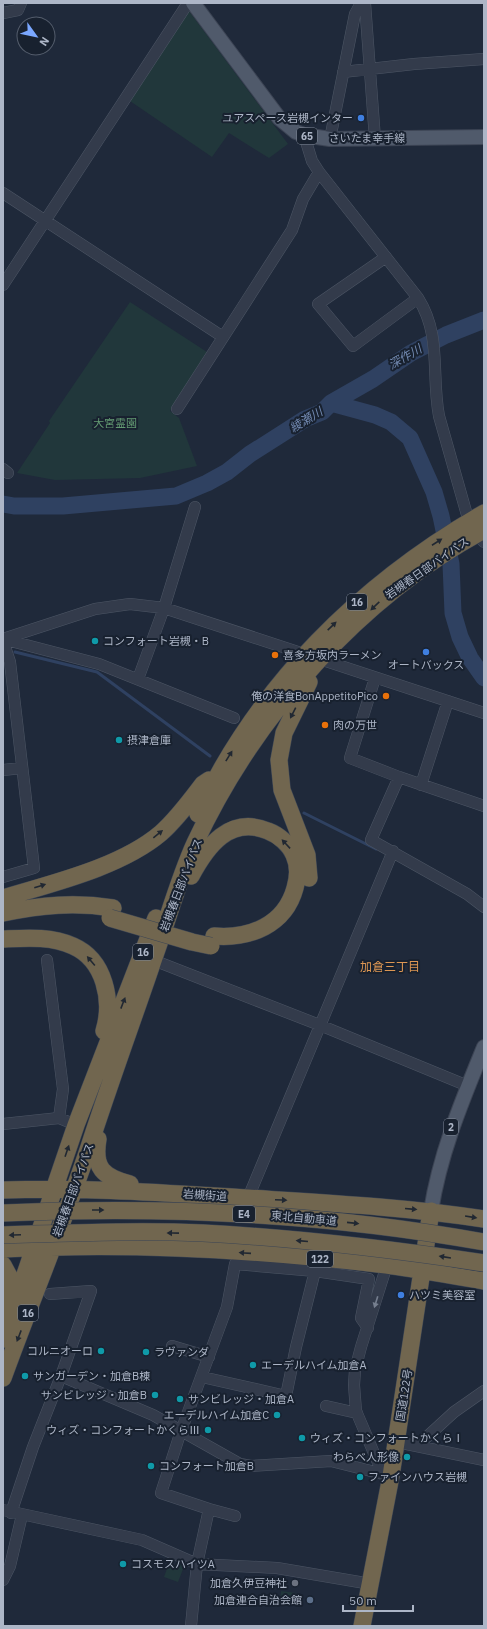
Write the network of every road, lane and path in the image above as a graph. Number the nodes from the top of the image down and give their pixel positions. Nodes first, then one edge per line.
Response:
1 (21, 3) edge
2 (188, 3) edge
3 (193, 3) edge
4 (361, 3) edge
5 (366, 3) edge
6 (3, 13) edge
7 (484, 59) edge
8 (370, 70) junction
9 (343, 72) junction
10 (304, 135) junction
11 (484, 137) edge
12 (330, 139) junction
13 (375, 139) junction
14 (319, 172) junction
15 (3, 193) edge
16 (45, 220) junction
17 (386, 257) junction
18 (3, 285) edge
19 (418, 298) junction
20 (223, 337) junction
21 (177, 409) dead end
22 (195, 507) dead end
23 (484, 513) edge
24 (473, 533) edge
25 (164, 608) junction
26 (3, 640) edge
27 (314, 659) junction
28 (376, 678) junction
29 (138, 679) junction
30 (448, 701) junction
31 (484, 713) edge
32 (234, 718) dead end
33 (22, 768) junction
34 (3, 770) edge
35 (219, 772) junction
36 (399, 777) junction
37 (421, 785) junction
38 (484, 806) edge
39 (393, 851) junction
40 (3, 877) edge
41 (3, 898) edge
42 (484, 907) edge
43 (3, 913) edge
44 (111, 913) junction
45 (3, 923) edge
46 (3, 939) edge
47 (213, 941) junction
48 (154, 958) junction
49 (47, 960) dead end
50 (322, 1026) junction
51 (484, 1047) edge
52 (121, 1051) junction
53 (468, 1086) junction
54 (59, 1118) junction
55 (78, 1121) junction
56 (3, 1124) edge
57 (54, 1188) junction
58 (75, 1188) junction
59 (3, 1190) edge
60 (155, 1192) junction
61 (248, 1198) junction
62 (3, 1206) edge
63 (79, 1210) junction
64 (431, 1211) junction
65 (3, 1213) edge
66 (484, 1219) edge
67 (3, 1235) edge
68 (484, 1242) edge
69 (53, 1247) junction
70 (89, 1247) junction
71 (34, 1248) junction
72 (3, 1249) edge
73 (484, 1263) edge
74 (3, 1265) edge
75 (387, 1265) junction
76 (315, 1271) junction
77 (423, 1272) junction
78 (42, 1275) junction
79 (484, 1281) edge
80 (50, 1294) dead end
81 (3, 1318) edge
82 (368, 1328) junction
83 (3, 1339) edge
84 (172, 1346) dead end
85 (209, 1357) junction
86 (62, 1376) junction
87 (202, 1377) junction
88 (3, 1378) edge
89 (484, 1391) edge
90 (326, 1406) dead end
91 (357, 1413) junction
92 (180, 1430) junction
93 (397, 1442) junction
94 (418, 1445) junction
95 (484, 1460) edge
96 (391, 1476) junction
97 (209, 1509) junction
98 (12, 1513) edge
99 (235, 1516) dead end
100 (197, 1564) junction
101 (3, 1580) edge
102 (371, 1584) junction
103 (191, 1626) edge
104 (362, 1626) edge

1 - 6 street
2 - 16 street
3 - 10 main road, さいたま幸手線 / 65
4 - 9 street
5 - 8 street
7 - 8 street
8 - 9 street
8 - 13 street
9 - 12 street
10 - 12 main road, さいたま幸手線 / 65
10 - 14 street
11 - 13 main road, さいたま幸手線 / 65
12 - 13 main road, さいたま幸手線 / 65
14 - 17 street
14 - 20 street
15 - 16 street
16 - 18 street
16 - 20 street
17 - 19 street
17 - 19 street
19 - 24 street
20 - 21 street
22 - 25 street
23 - 24 highway, 岩槻春日部バイパス / 16
24 - 27 highway, 岩槻春日部バイパス / 16
25 - 26 street
25 - 27 street
25 - 29 street
26 - 29 street
26 - 33 street
27 - 28 street
35 -> 27 highway, 岩槻春日部バイパス / 16
27 -> 47 highway
27 - 48 highway, 岩槻春日部バイパス / 16
28 - 30 street
28 - 36 street
29 - 32 street
30 - 31 street
30 - 37 street
33 - 34 street
33 - 40 street
41 -> 35 highway
55 -> 35 highway, 岩槻春日部バイパス / 16
36 - 37 street
36 - 39 street
37 - 38 street
39 - 42 street
39 - 50 street
43 - 44 highway
44 - 45 highway
44 - 47 highway, bridge
55 -> 46 highway
47 -> 48 highway
48 - 50 street
48 - 52 highway, 岩槻春日部バイパス / 16
49 - 54 street
50 - 53 street
50 - 61 street
51 - 53 main road, 2
52 - 58 highway, 岩槻春日部バイパス / 16
52 - 60 highway
53 - 64 main road, 2
54 - 55 street
54 - 56 street
57 -> 55 highway, 岩槻春日部バイパス / 16
57 - 58 highway, 岩槻街道
57 - 59 highway, 岩槻街道
57 - 71 highway, 岩槻春日部バイパス / 16
58 - 60 highway, 岩槻街道
58 - 69 highway, 岩槻春日部バイパス / 16
60 - 61 highway, 岩槻街道
61 -> 64 highway, 岩槻街道
62 - 63 highway, bridge
63 - 65 highway, 東北自動車道 / E4, bridge
63 -> 68 highway, 東北自動車道 / E4, bridge
64 -> 66 highway, 岩槻街道
64 - 77 highway, 国道122号
73 -> 67 highway, 東北自動車道 / E4, bridge
69 - 70 highway, 122
69 - 71 highway, 122
69 - 78 highway, 岩槻春日部バイパス / 16
75 -> 70 highway, 122
70 - 78 highway
71 - 72 highway, 122
71 - 83 highway, 岩槻春日部バイパス / 16
74 - 81 highway
75 - 77 highway, 122
75 -> 82 street
76 - 82 street
76 - 85 street
76 - 87 street
77 - 79 highway, 122
77 - 93 highway, 国道122号
78 -> 88 highway, 岩槻春日部バイパス / 16
80 - 86 street
82 - 91 street
84 - 85 street
85 - 87 street
86 - 92 street
86 - 98 street
87 - 92 street
89 - 94 street
90 - 91 street
91 - 96 street
92 - 96 street
92 - 97 street
93 - 94 street
93 - 96 highway, 国道122号
94 - 95 street
96 - 102 highway, 国道122号
97 - 99 street
97 - 100 street
98 - 100 street
98 - 101 street
100 - 102 street
100 - 103 street
102 - 104 highway, 国道122号

